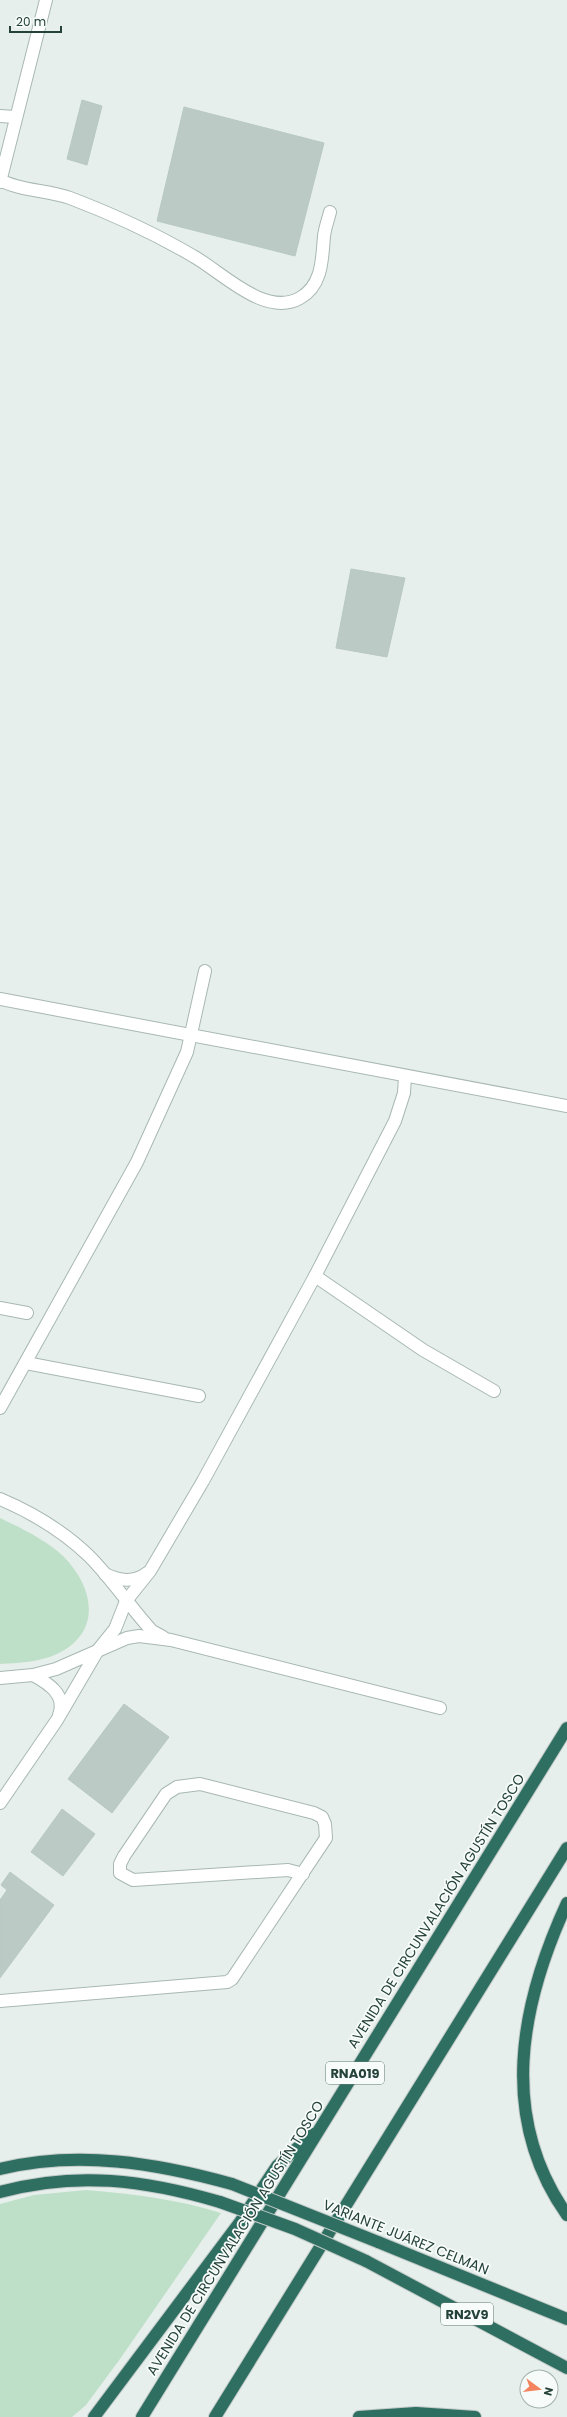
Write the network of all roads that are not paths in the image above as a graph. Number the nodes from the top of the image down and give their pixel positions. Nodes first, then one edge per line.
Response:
1 (46, 0) edge
2 (0, 116) edge
3 (15, 117) junction
4 (5, 143) edge
5 (0, 181) edge
6 (330, 212) dead end
7 (205, 971) dead end
8 (0, 1000) edge
9 (192, 1035) junction
10 (405, 1076) junction
11 (567, 1106) edge
12 (316, 1276) junction
13 (0, 1308) edge
14 (27, 1313) dead end
15 (26, 1363) junction
16 (494, 1391) dead end
17 (199, 1396) dead end
18 (0, 1408) edge
19 (0, 1499) edge
20 (150, 1571) junction
21 (104, 1573) junction
22 (126, 1601) junction
23 (171, 1640) junction
24 (98, 1650) junction
25 (33, 1675) junction
26 (0, 1678) edge
27 (440, 1708) dead end
28 (57, 1720) junction
29 (567, 1728) edge
30 (0, 1803) edge
31 (567, 1848) edge
32 (303, 1874) junction
33 (567, 1903) edge
34 (0, 2001) edge
35 (323, 2126) junction
36 (0, 2169) edge
37 (0, 2192) edge
38 (567, 2215) edge
39 (567, 2319) edge
40 (567, 2368) edge
41 (94, 2417) edge
42 (142, 2417) edge
43 (215, 2417) edge
44 (359, 2417) edge
45 (475, 2417) edge

1 - 3 street
2 - 3 street
3 - 4 street
4 - 5 street
5 - 6 street
7 - 9 street
8 - 9 street
9 - 10 street
9 - 15 street
10 - 11 street
10 - 12 street
12 - 16 street
12 - 20 street
13 - 14 street
15 - 17 street
15 - 18 street
19 - 21 street
20 - 21 street
20 - 22 street
21 - 22 street
22 - 23 street
22 - 24 street
23 - 24 street
23 - 27 street
24 - 25 street
24 - 28 street
25 - 26 street
25 - 28 street
28 - 30 street
29 - 35 highway, AVENIDA DE CIRCUNVALACIÓN AGUSTÍN TOSCO / RNA019
31 - 43 highway
32 - 32 street
32 - 34 street
33 - 38 highway
35 - 41 highway
35 - 42 highway, AVENIDA DE CIRCUNVALACIÓN AGUSTÍN TOSCO / RNA019
36 - 39 highway, VARIANTE JUÁREZ CELMAN / RN2V9, bridge
37 - 40 highway, RN2V9, bridge
44 - 45 highway

